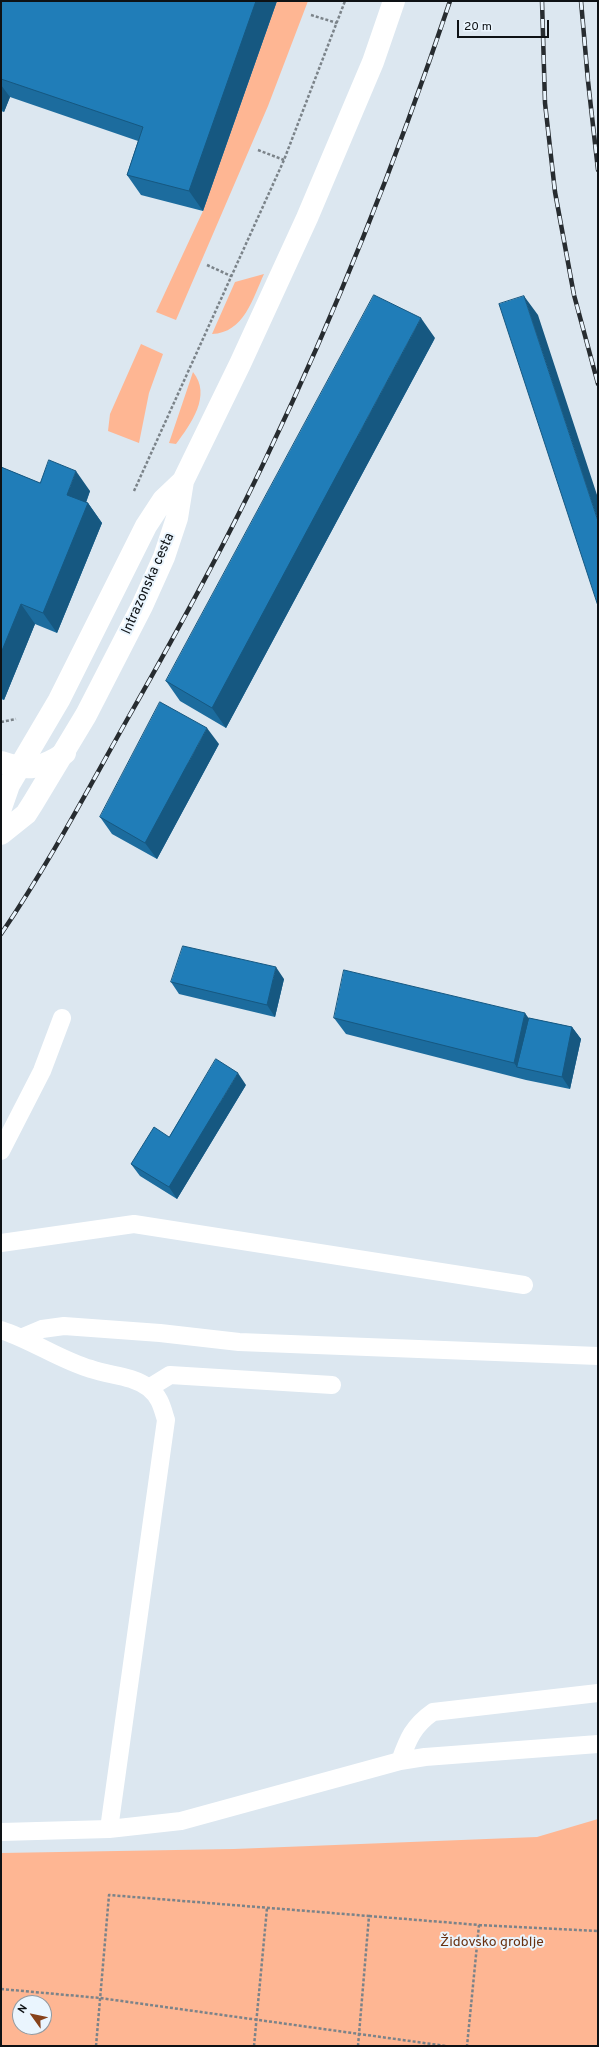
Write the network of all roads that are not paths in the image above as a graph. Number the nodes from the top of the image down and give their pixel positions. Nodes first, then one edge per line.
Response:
1 (394, 1) edge
2 (183, 481) junction
3 (65, 753) junction
4 (10, 765) edge
5 (1, 808) edge
6 (1, 834) edge
7 (62, 1018) dead end
8 (1, 1151) edge
9 (1, 1243) edge
10 (524, 1285) dead end
11 (1, 1330) edge
12 (23, 1337) junction
13 (598, 1356) edge
14 (332, 1386) dead end
15 (149, 1388) junction
16 (598, 1693) edge
17 (598, 1744) edge
18 (400, 1761) junction
19 (109, 1829) junction
20 (1, 1832) edge

1 - 2 street
2 - 3 street, Intrazonska cesta
2 - 4 street, Intrazonska cesta
3 - 4 street
3 - 6 street, Intrazonska cesta
4 - 5 street, Intrazonska cesta
7 - 8 lane
9 - 10 lane
11 - 12 lane
12 - 13 lane
12 - 15 lane
14 - 15 lane
15 - 19 lane
16 - 18 lane
17 - 18 lane
18 - 19 lane
19 - 20 lane

